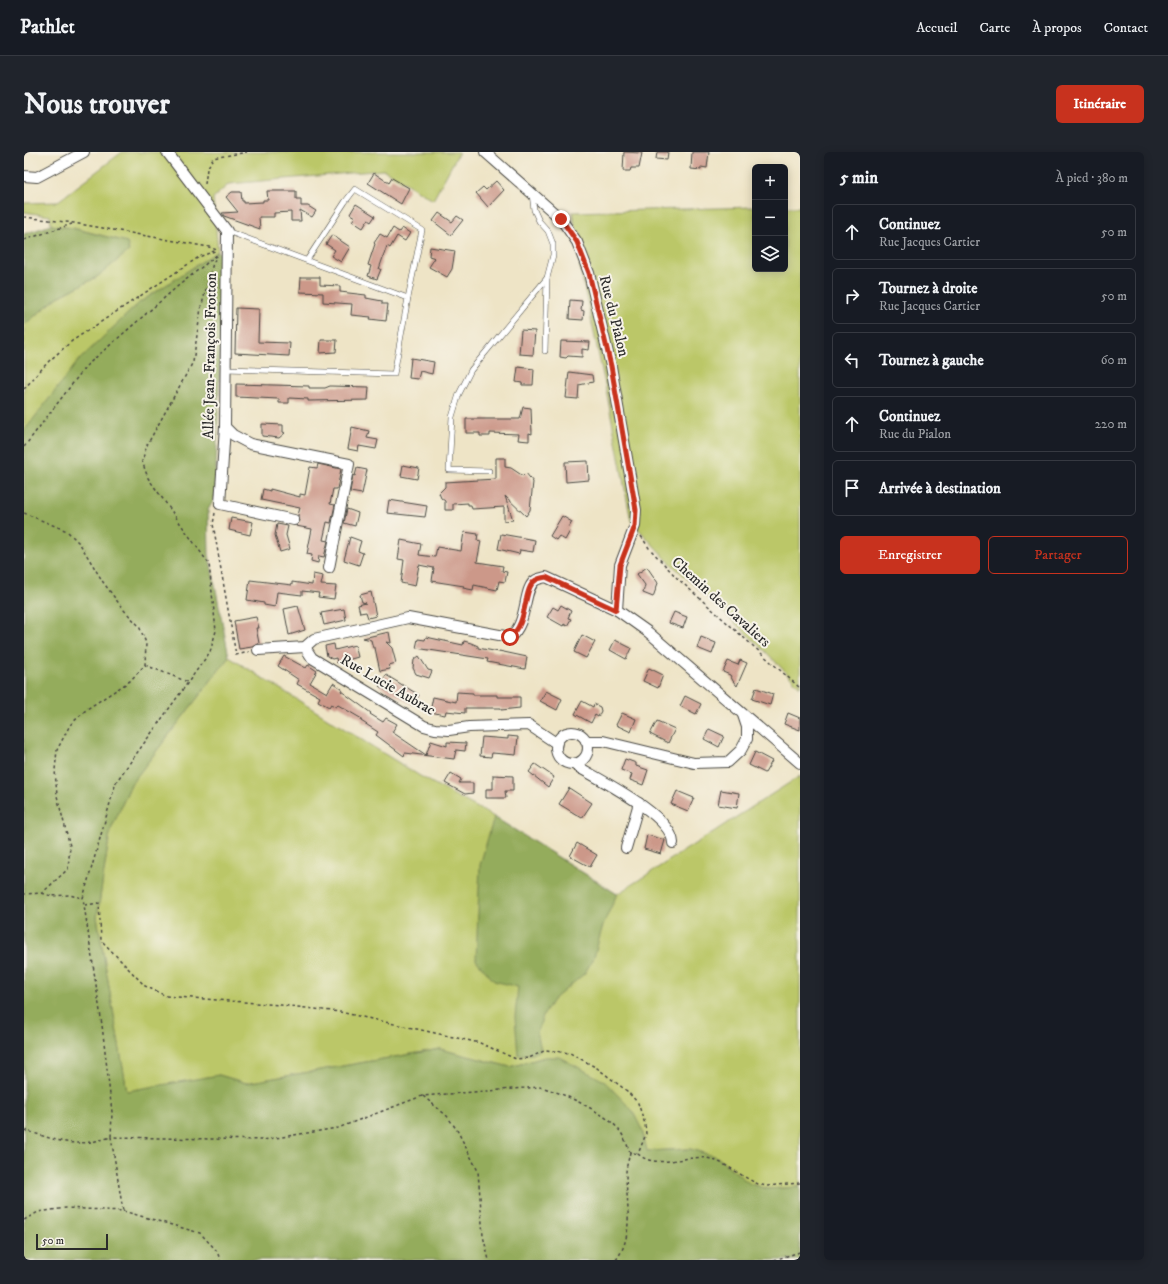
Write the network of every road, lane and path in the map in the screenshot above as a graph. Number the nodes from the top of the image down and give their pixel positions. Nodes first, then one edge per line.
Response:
1 (84, 152) edge
2 (167, 152) edge
3 (247, 152) edge
4 (485, 152) edge
5 (24, 176) edge
6 (532, 193) junction
7 (202, 198) junction
8 (24, 217) edge
9 (74, 223) junction
10 (227, 236) junction
11 (24, 240) edge
12 (217, 250) junction
13 (218, 255) junction
14 (307, 260) junction
15 (547, 278) junction
16 (408, 298) junction
17 (545, 351) dead end
18 (225, 370) junction
19 (24, 389) edge
20 (225, 427) junction
21 (24, 447) edge
22 (489, 471) dead end
23 (220, 504) junction
24 (24, 513) edge
25 (294, 520) dead end
26 (635, 526) junction
27 (329, 568) dead end
28 (616, 610) junction
29 (305, 647) junction
30 (258, 650) joint
31 (145, 665) junction
32 (188, 682) junction
33 (800, 688) edge
34 (743, 716) junction
35 (586, 741) junction
36 (556, 743) junction
37 (800, 763) edge
38 (575, 764) junction
39 (639, 803) junction
40 (673, 843) dead end
41 (626, 848) dead end
42 (42, 893) junction
43 (24, 894) edge
44 (83, 898) junction
45 (84, 905) junction
46 (422, 1096) junction
47 (24, 1130) edge
48 (111, 1137) junction
49 (630, 1152) junction
50 (638, 1154) junction
51 (800, 1183) edge
52 (122, 1211) junction
53 (24, 1220) edge
54 (800, 1252) edge
55 (220, 1260) edge
56 (489, 1260) edge
57 (616, 1260) edge
58 (774, 1260) edge

1 - 5 street
2 - 7 street
3 - 7 path
4 - 6 street, Rue du Pialon
6 - 15 lane
6 - 26 street, Rue du Pialon
7 - 10 street
8 - 9 path
9 - 11 path
9 - 12 path
10 - 12 path
10 - 14 lane
10 - 18 street, Allée Jean-François Frotton
12 - 13 path
12 - 19 path
13 - 21 path
13 - 32 path
14 - 16 lane
14 - 16 lane
15 - 17 lane
15 - 22 lane
16 - 18 lane
18 - 20 street, Allée Jean-François Frotton
20 - 23 street, Allée Jean-François Frotton
20 - 27 street
23 - 25 street
23 - 30 path
24 - 31 path
26 - 28 street
26 - 33 path, Chemin des Cavaliers
28 - 29 street
28 - 34 street
29 - 30 street
29 - 36 street, Rue Lucie Aubrac
31 - 32 path
31 - 42 path
32 - 44 path
34 - 35 street
34 - 37 street
35 - 36 street
35 - 38 street
36 - 38 street
38 - 39 street
39 - 40 street
39 - 41 street
42 - 43 path
42 - 44 path
44 - 45 path
45 - 48 path
45 - 50 path
46 - 48 path
46 - 49 path
46 - 56 path
47 - 48 path
48 - 52 path
49 - 50 path
49 - 57 path
50 - 51 path
52 - 53 path
52 - 55 path
54 - 58 path

